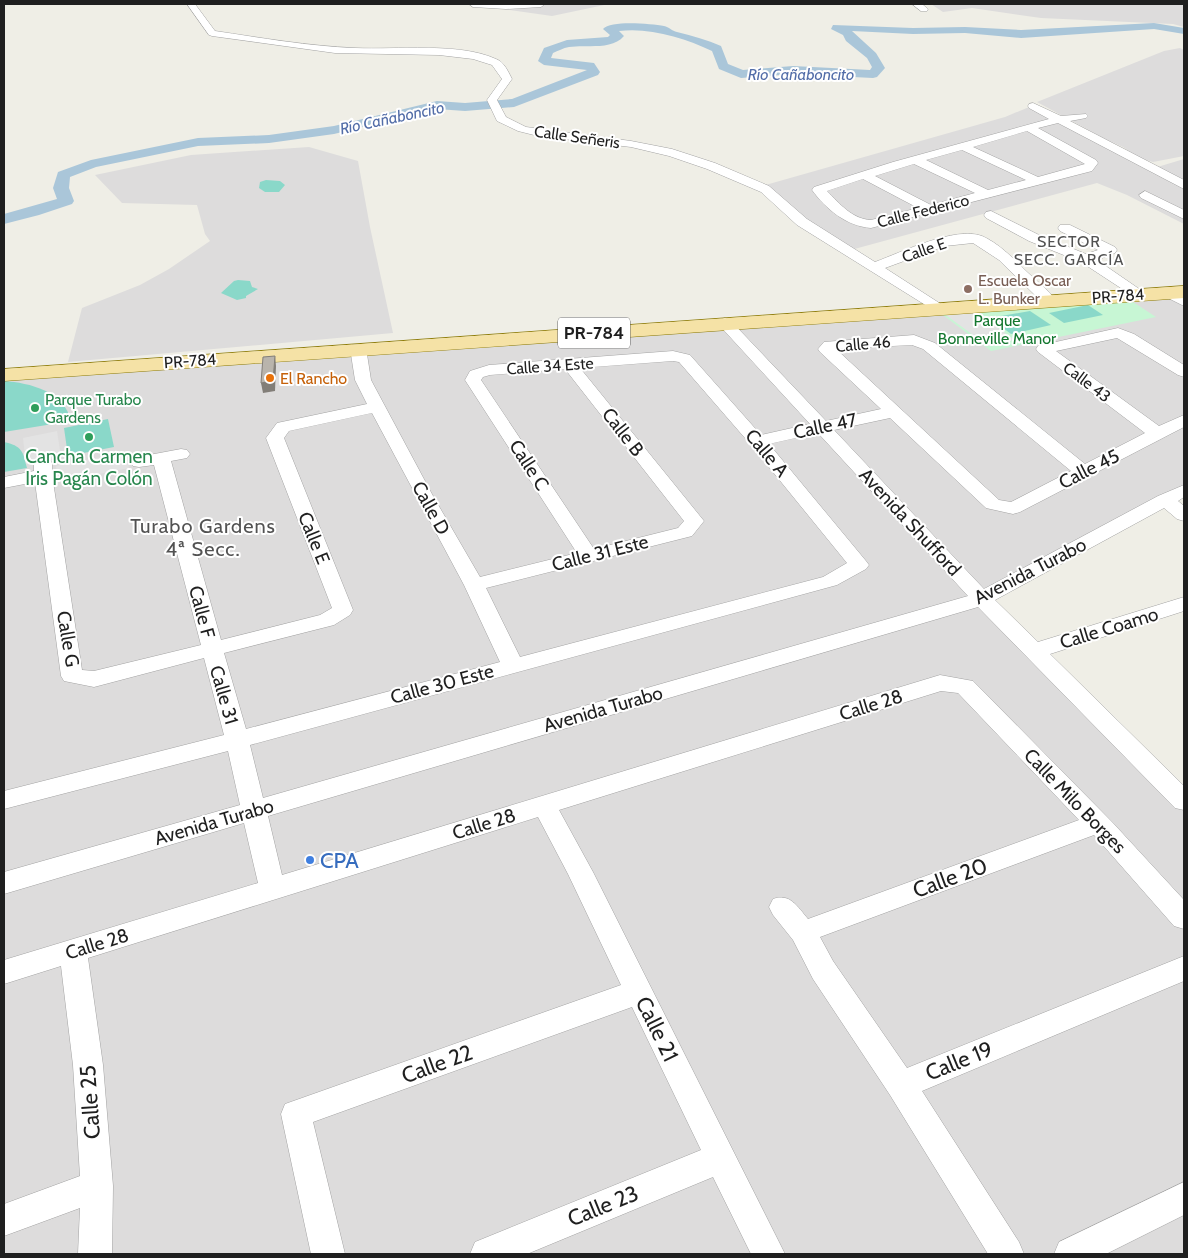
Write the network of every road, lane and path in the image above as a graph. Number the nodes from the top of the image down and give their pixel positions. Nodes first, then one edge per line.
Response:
1 (191, 4) edge
2 (473, 4) edge
3 (540, 4) edge
4 (916, 4) edge
5 (924, 10) dead end
6 (1033, 106) dead end
7 (1082, 116) dead end
8 (1060, 119) junction
9 (1028, 127) junction
10 (962, 146) junction
11 (916, 160) junction
12 (864, 175) junction
13 (1037, 181) junction
14 (1182, 184) edge
15 (986, 194) junction
16 (930, 209) junction
17 (991, 215) dead end
18 (1184, 216) edge
19 (1066, 228) dead end
20 (1034, 238) junction
21 (991, 248) junction
22 (1086, 259) junction
23 (873, 267) junction
24 (1141, 295) junction
25 (1179, 295) edge
26 (1049, 301) junction
27 (940, 308) junction
28 (726, 323) junction
29 (358, 348) junction
30 (684, 358) joint
31 (570, 364) junction
32 (1184, 372) edge
33 (476, 374) joint
34 (4, 375) edge
35 (376, 407) junction
36 (892, 412) junction
37 (1184, 420) edge
38 (822, 426) junction
39 (1158, 434) junction
40 (757, 441) junction
41 (181, 454) dead end
42 (161, 458) junction
43 (139, 462) dead end
44 (1084, 472) junction
45 (4, 482) edge
46 (1175, 495) edge
47 (676, 499) joint
48 (993, 504) joint
49 (1184, 514) edge
50 (847, 550) joint
51 (589, 556) junction
52 (474, 584) junction
53 (982, 599) junction
54 (1184, 604) edge
55 (212, 651) junction
56 (1034, 651) junction
57 (513, 664) junction
58 (965, 686) joint
59 (236, 740) junction
60 (1183, 799) edge
61 (4, 800) edge
62 (544, 805) junction
63 (253, 810) junction
64 (1097, 824) junction
65 (4, 882) edge
66 (273, 890) junction
67 (782, 907) dead end
68 (1184, 918) edge
69 (803, 932) junction
70 (73, 951) junction
71 (1184, 968) edge
72 (4, 972) edge
73 (638, 992) junction
74 (901, 1084) junction
75 (720, 1158) junction
76 (96, 1186) junction
77 (1184, 1198) edge
78 (4, 1220) edge
79 (95, 1254) edge
80 (328, 1254) edge
81 (487, 1254) edge
82 (768, 1254) edge
83 (1007, 1254) edge
84 (1071, 1254) edge

1 - 23 street, Calle Señeris
2 - 3 street
4 - 5 street
6 - 8 street
7 - 8 street, Calle Federico
8 - 9 street, Calle Federico
8 - 14 street
9 - 10 street, Calle Federico
9 - 13 street, Calle Federico
10 - 11 street, Calle Federico
10 - 13 street
11 - 12 street, Calle Federico
11 - 15 street
12 - 16 street
12 - 16 street, Calle Federico
13 - 15 street, Calle Federico
14 - 18 street
15 - 16 street, Calle Federico
17 - 20 street
19 - 22 street
20 - 21 street
20 - 22 street
21 - 23 street, Calle E
21 - 26 street
22 - 24 street
23 - 27 street, Calle Señeris
24 - 25 main road, PR-784 / PR-784
24 - 26 main road, PR-784 / PR-784
26 - 27 main road, PR-784 / PR-784
27 - 28 main road, PR-784 / PR-784
28 - 29 main road, PR-784 / PR-784
28 - 38 street, Avenida Shufford
29 - 34 main road, PR-784 / PR-784
29 - 35 street, Calle D
30 - 31 street, Calle 34 Este
30 - 40 street, Calle A
31 - 33 street, Calle 34 Este
31 - 47 street, Calle B
32 - 39 street, Calle 43
33 - 51 street, Calle C
35 - 52 street, Calle D
35 - 55 street, Calle E
36 - 38 street, Calle 47
36 - 44 street, Calle 46
36 - 48 street, Calle 46
37 - 39 street, Calle 45
38 - 40 street, Calle 47
38 - 53 street, Avenida Shufford
39 - 44 street, Calle 45
40 - 50 street, Calle A
41 - 42 street
42 - 43 street
42 - 55 street, Calle F
44 - 48 street, Calle 45
45 - 55 street, Calle G
46 - 49 street
46 - 53 street, Avenida Turabo
47 - 51 street, Calle 31 Este
50 - 57 street, Calle 30 Este
51 - 52 street, Calle 31 Este
52 - 57 street, Calle D
53 - 56 street, Avenida Shufford
53 - 63 street, Avenida Turabo
54 - 56 street, Calle Coamo
55 - 59 street, Calle 31
56 - 60 street, Avenida Shufford
57 - 59 street, Calle 30 Este
58 - 62 street, Calle 28
58 - 64 street, Calle Milo Borges
59 - 61 street, Calle 30 Este
59 - 63 street, Calle 31
62 - 66 street, Calle 28
62 - 73 street, Calle 21
63 - 65 street, Avenida Turabo
63 - 66 street, Calle 31
64 - 68 street, Calle Milo Borges
64 - 69 street, Calle 20
66 - 70 street, Calle 28
67 - 69 street, Calle 19
69 - 74 street, Calle 19
70 - 72 street, Calle 28
70 - 76 street, Calle 25
71 - 74 street, Calle 19
73 - 75 street, Calle 21
73 - 80 street, Calle 22
74 - 83 street
75 - 81 street, Calle 23
75 - 82 street, Calle 21
76 - 78 street
76 - 79 street, Calle 25
77 - 84 street

